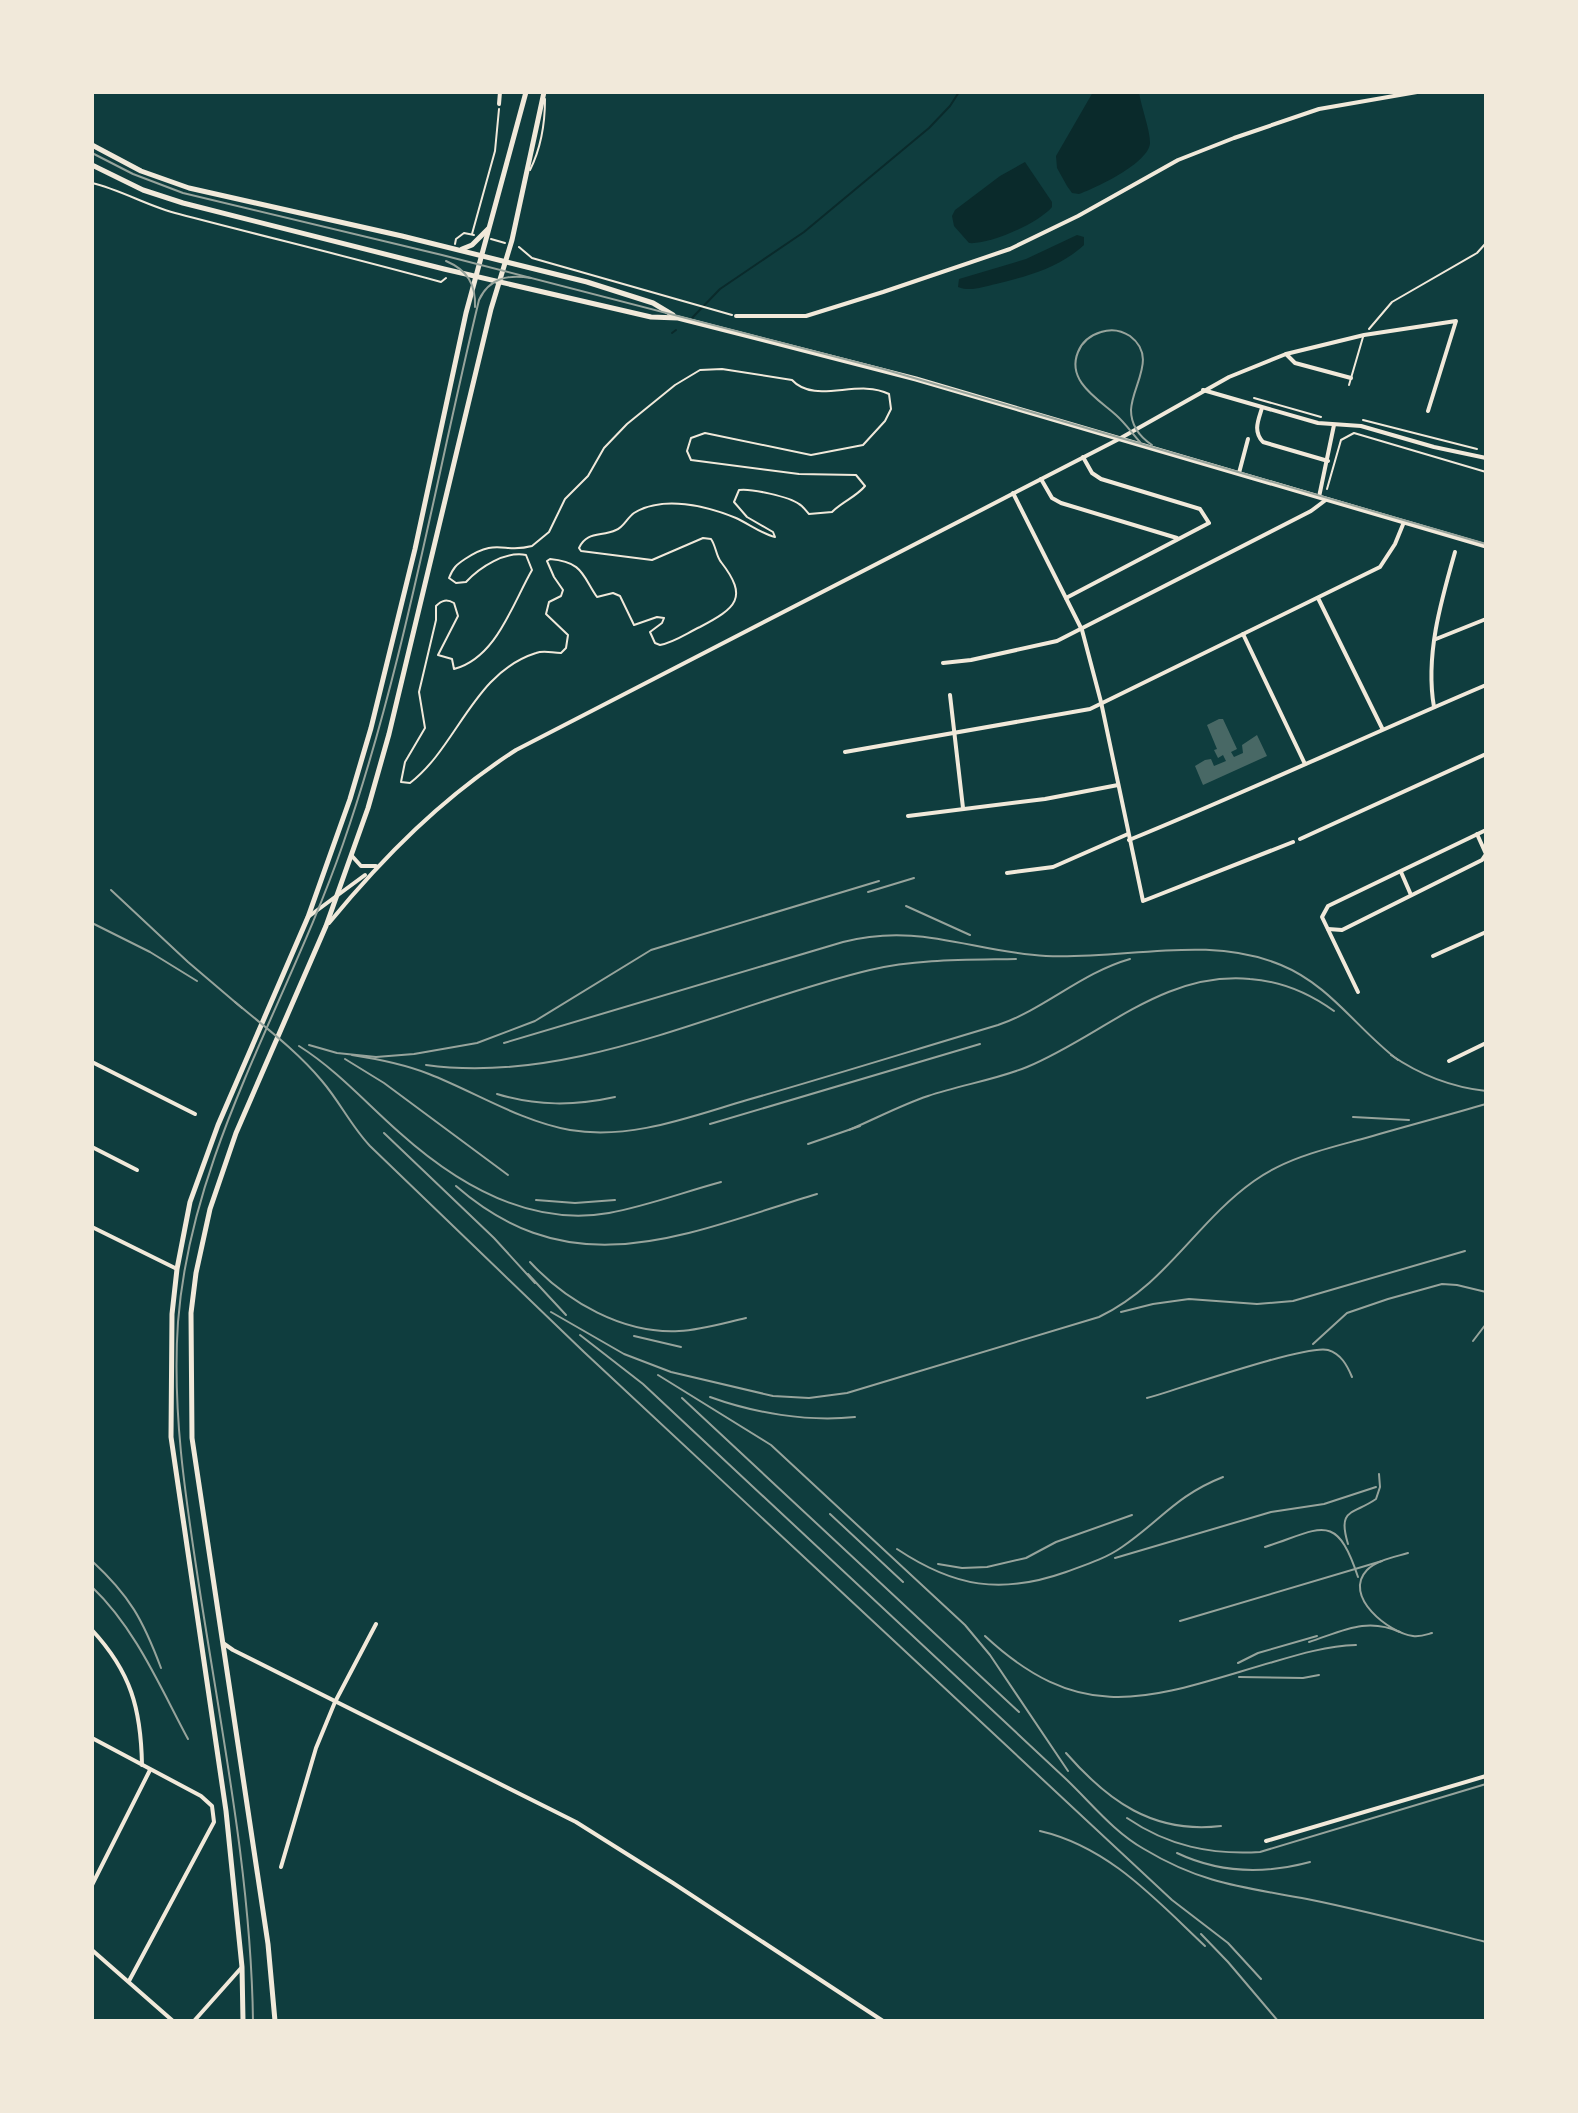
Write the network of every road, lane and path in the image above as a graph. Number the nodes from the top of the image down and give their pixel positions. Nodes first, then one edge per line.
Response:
1 (500, 92) edge
2 (526, 92) edge
3 (544, 92) edge
4 (1417, 92) edge
5 (499, 104) joint
6 (92, 145) edge
7 (92, 165) edge
8 (92, 183) edge
9 (472, 234) junction
10 (485, 238) junction
11 (1486, 243) edge
12 (511, 245) junction
13 (455, 248) junction
14 (483, 256) junction
15 (506, 262) junction
16 (448, 270) junction
17 (478, 277) junction
18 (500, 281) junction
19 (736, 316) joint
20 (678, 318) junction
21 (1364, 335) junction
22 (1286, 354) junction
23 (755, 375) joint
24 (1351, 378) junction
25 (1349, 385) dead end
26 (1203, 390) junction
27 (1262, 408) junction
28 (1428, 411) dead end
29 (1334, 425) junction
30 (1119, 439) junction
31 (1248, 439) dead end
32 (1083, 457) junction
33 (1486, 458) edge
34 (1328, 461) junction
35 (1486, 472) edge
36 (1239, 473) junction
37 (1041, 479) junction
38 (1327, 489) dead end
39 (1013, 493) junction
40 (1319, 497) junction
41 (1327, 499) junction
42 (1404, 522) junction
43 (1179, 538) junction
44 (1486, 546) edge
45 (1455, 552) dead end
46 (1066, 598) junction
47 (1318, 598) junction
48 (1486, 619) edge
49 (1082, 630) junction
50 (1243, 634) junction
51 (1436, 639) junction
52 (943, 663) dead end
53 (1486, 685) edge
54 (950, 695) dead end
55 (1101, 702) junction
56 (1434, 707) junction
57 (1382, 729) junction
58 (954, 732) junction
59 (845, 752) dead end
60 (1486, 754) edge
61 (1305, 764) junction
62 (1118, 785) junction
63 (963, 808) junction
64 (908, 816) dead end
65 (1486, 830) edge
66 (1477, 834) junction
67 (1128, 837) junction
68 (1300, 839) dead end
69 (1293, 842) dead end
70 (352, 856) junction
71 (376, 866) junction
72 (1401, 871) junction
73 (1007, 873) dead end
74 (1411, 895) junction
75 (337, 896) junction
76 (308, 917) junction
77 (326, 926) junction
78 (1328, 929) junction
79 (1486, 932) edge
80 (1433, 956) dead end
81 (1358, 992) dead end
82 (1486, 1043) edge
83 (1449, 1061) dead end
84 (92, 1062) edge
85 (195, 1114) dead end
86 (92, 1147) edge
87 (137, 1170) dead end
88 (92, 1227) edge
89 (177, 1269) junction
90 (376, 1624) dead end
91 (92, 1630) edge
92 (222, 1640) junction
93 (335, 1702) junction
94 (92, 1738) edge
95 (142, 1765) junction
96 (150, 1770) junction
97 (1486, 1776) edge
98 (1266, 1841) dead end
99 (281, 1867) dead end
100 (92, 1885) edge
101 (92, 1950) edge
102 (242, 1967) junction
103 (129, 1981) junction
104 (173, 2021) edge
105 (194, 2021) edge
106 (243, 2021) edge
107 (275, 2021) edge
108 (883, 2021) edge

1 - 5 street
2 - 10 main road
3 - 12 main road
4 - 19 street
5 - 9 path
6 - 13 main road
7 - 16 main road
8 - 16 path
9 - 10 path
9 - 13 path
10 - 12 path
10 - 13 main road
10 - 14 main road
11 - 21 path
12 - 15 main road
12 - 19 path
13 - 14 main road
14 - 15 main road
14 - 17 main road
15 - 18 main road
15 - 20 main road
16 - 17 main road
17 - 18 main road
17 - 76 main road
18 - 20 main road
18 - 70 main road
20 - 30 main road
21 - 22 street
21 - 24 lane
21 - 28 street
22 - 24 street
22 - 26 street
23 - 23 path
24 - 25 lane
26 - 27 street
26 - 30 street
27 - 29 street
27 - 34 street
29 - 33 street
29 - 34 street
30 - 32 street
30 - 36 main road
31 - 36 street
32 - 37 street
32 - 43 street
34 - 40 street
35 - 38 path
36 - 40 main road
37 - 39 street
37 - 43 street
39 - 46 street
39 - 71 street
40 - 41 main road
41 - 42 main road
41 - 49 street
42 - 44 main road
42 - 47 street
43 - 46 street
45 - 51 street
46 - 49 street
47 - 50 street
47 - 57 street
48 - 51 street
49 - 52 street
49 - 55 street
50 - 55 street
50 - 61 street
51 - 56 street
53 - 56 street
54 - 58 street
55 - 58 street
55 - 62 street
56 - 57 street
57 - 61 street
58 - 59 street
58 - 63 street
60 - 68 street
61 - 67 street
62 - 63 street
62 - 67 street
63 - 64 street
65 - 66 street
66 - 72 street
66 - 74 street
67 - 69 street
67 - 73 street
70 - 71 street
70 - 75 main road
71 - 75 street
71 - 77 street
72 - 74 street
72 - 78 street
74 - 78 street
75 - 76 street
75 - 77 main road
76 - 89 main road
77 - 92 main road
78 - 81 street
79 - 80 street
82 - 83 street
84 - 85 street
86 - 87 street
88 - 89 street
89 - 102 main road
90 - 93 street
91 - 95 street
92 - 93 street
92 - 107 main road
93 - 99 street
93 - 108 street
94 - 95 street
95 - 96 street
96 - 100 street
96 - 103 street
97 - 98 street
101 - 103 street
102 - 105 street
102 - 106 main road
103 - 104 street

